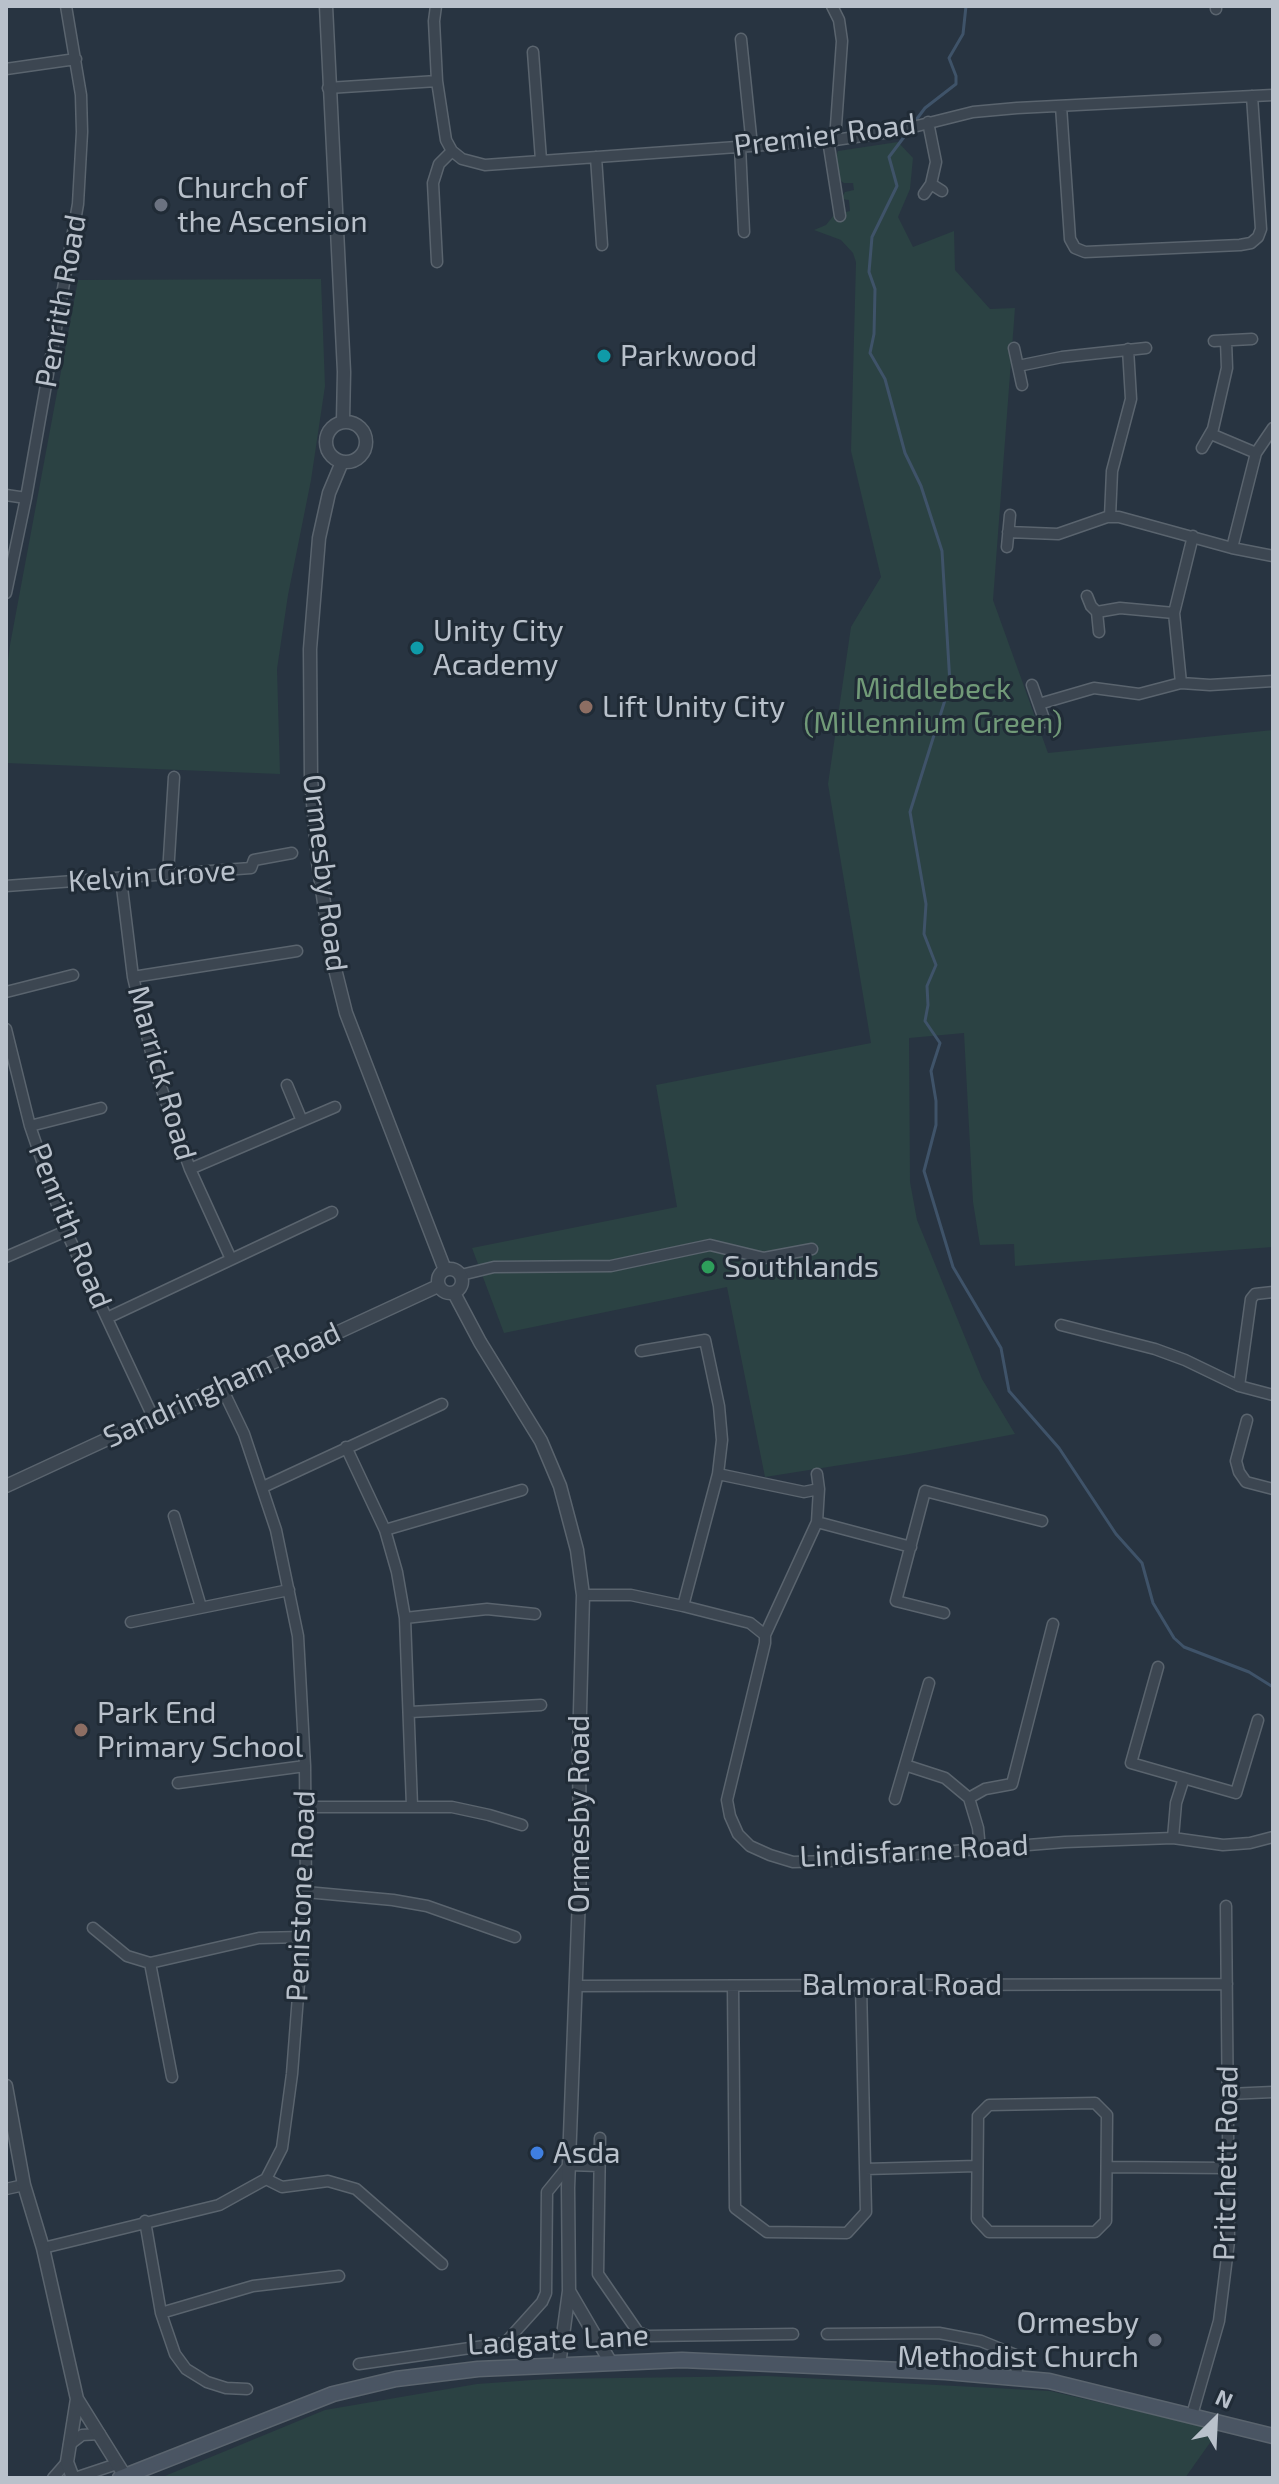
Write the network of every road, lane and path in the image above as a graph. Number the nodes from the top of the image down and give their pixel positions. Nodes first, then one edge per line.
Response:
1 (66, 6) edge
2 (326, 6) edge
3 (436, 6) edge
4 (832, 6) edge
5 (741, 39) dead end
6 (533, 52) dead end
7 (76, 59) junction
8 (6, 69) edge
9 (437, 81) junction
10 (328, 88) junction
11 (1273, 95) edge
12 (1252, 96) junction
13 (1061, 106) junction
14 (925, 123) junction
15 (832, 140) junction
16 (746, 146) junction
17 (452, 151) junction
18 (596, 157) junction
19 (541, 160) junction
20 (931, 184) junction
21 (942, 191) dead end
22 (924, 194) dead end
23 (840, 216) dead end
24 (744, 232) dead end
25 (602, 245) dead end
26 (437, 262) dead end
27 (1252, 339) dead end
28 (1214, 341) dead end
29 (1226, 341) junction
30 (1014, 348) dead end
31 (1146, 348) dead end
32 (1128, 349) junction
33 (1018, 366) junction
34 (1022, 385) dead end
35 (343, 421) junction
36 (1273, 428) edge
37 (1211, 434) junction
38 (1202, 448) dead end
39 (1256, 453) junction
40 (342, 462) junction
41 (6, 495) edge
42 (26, 498) junction
43 (1010, 515) dead end
44 (1110, 517) junction
45 (1008, 532) junction
46 (1193, 536) junction
47 (1007, 547) dead end
48 (1232, 548) junction
49 (1273, 556) edge
50 (6, 593) edge
51 (1087, 596) dead end
52 (1097, 612) junction
53 (1174, 613) junction
54 (1099, 632) dead end
55 (1273, 681) edge
56 (1181, 683) junction
57 (1032, 685) dead end
58 (1039, 704) junction
59 (1045, 722) dead end
60 (174, 777) dead end
61 (292, 853) dead end
62 (168, 874) junction
63 (121, 879) junction
64 (6, 886) edge
65 (297, 951) dead end
66 (73, 975) dead end
67 (133, 977) junction
68 (6, 992) edge
69 (6, 1029) edge
70 (10, 1070) edge
71 (287, 1085) dead end
72 (335, 1107) dead end
73 (101, 1108) dead end
74 (302, 1121) junction
75 (30, 1126) junction
76 (190, 1169) junction
77 (332, 1212) dead end
78 (66, 1231) junction
79 (812, 1249) dead end
80 (6, 1257) edge
81 (231, 1259) junction
82 (445, 1270) junction
83 (461, 1275) junction
84 (438, 1286) junction
85 (1273, 1292) edge
86 (454, 1293) junction
87 (107, 1318) junction
88 (1061, 1325) dead end
89 (641, 1351) dead end
90 (221, 1386) junction
91 (1239, 1386) junction
92 (1273, 1395) edge
93 (442, 1404) dead end
94 (153, 1417) junction
95 (1247, 1420) dead end
96 (346, 1447) junction
97 (718, 1474) junction
98 (817, 1474) dead end
99 (6, 1486) edge
100 (263, 1487) junction
101 (819, 1489) junction
102 (1273, 1489) edge
103 (522, 1490) dead end
104 (174, 1516) dead end
105 (1042, 1521) dead end
106 (817, 1522) junction
107 (385, 1530) junction
108 (911, 1547) junction
109 (289, 1590) junction
110 (583, 1595) junction
111 (683, 1606) junction
112 (201, 1607) junction
113 (944, 1613) dead end
114 (535, 1614) dead end
115 (405, 1618) junction
116 (131, 1622) dead end
117 (1053, 1624) dead end
118 (765, 1635) junction
119 (1158, 1667) dead end
120 (929, 1683) dead end
121 (541, 1705) dead end
122 (410, 1712) junction
123 (1258, 1720) dead end
124 (905, 1765) junction
125 (305, 1766) junction
126 (1184, 1778) junction
127 (178, 1783) dead end
128 (969, 1798) junction
129 (895, 1799) dead end
130 (412, 1806) junction
131 (307, 1807) junction
132 (522, 1825) dead end
133 (1273, 1837) edge
134 (1173, 1838) junction
135 (980, 1849) junction
136 (306, 1892) junction
137 (1226, 1906) dead end
138 (93, 1928) dead end
139 (303, 1937) junction
140 (515, 1937) dead end
141 (150, 1963) junction
142 (1227, 1984) junction
143 (861, 1985) junction
144 (577, 1986) junction
145 (733, 1986) junction
146 (172, 2077) dead end
147 (6, 2086) edge
148 (1273, 2092) edge
149 (1228, 2094) junction
150 (600, 2138) dead end
151 (569, 2165) junction
152 (599, 2166) junction
153 (977, 2166) junction
154 (1108, 2167) junction
155 (1227, 2168) junction
156 (865, 2169) junction
157 (266, 2179) junction
158 (24, 2185) junction
159 (6, 2189) edge
160 (145, 2221) junction
161 (43, 2248) junction
162 (442, 2264) dead end
163 (339, 2276) dead end
164 (569, 2291) junction
165 (161, 2313) junction
166 (793, 2334) dead end
167 (827, 2334) dead end
168 (611, 2363) junction
169 (359, 2364) dead end
170 (559, 2365) junction
171 (1016, 2379) junction
172 (247, 2389) dead end
173 (77, 2399) junction
174 (1192, 2415) junction
175 (100, 2434) junction
176 (1273, 2436) edge
177 (69, 2445) junction
178 (67, 2462) junction
179 (121, 2472) edge
180 (53, 2478) edge
181 (74, 2478) edge

1 - 7 street, Penrith Road
2 - 10 street
3 - 9 street
4 - 15 street
5 - 16 street
6 - 19 street
7 - 8 street
7 - 42 street, Penrith Road
9 - 10 street
9 - 17 street
10 - 35 street
11 - 12 street, Premier Road
12 - 13 street, Premier Road
12 - 13 street
13 - 14 street, Premier Road
14 - 15 street, Premier Road
14 - 20 street
15 - 16 street, Premier Road
15 - 23 street
16 - 18 street, Premier Road
16 - 24 street
17 - 19 street, Premier Road
17 - 26 street
18 - 19 street, Premier Road
18 - 25 street
20 - 21 street
20 - 22 street
27 - 29 street
28 - 29 street
29 - 37 street
30 - 33 street
31 - 32 street
32 - 33 street
32 - 44 street
33 - 34 street
35 - 40 street
35 - 40 street
36 - 39 street
37 - 38 street
37 - 39 street
39 - 48 street
40 - 82 street, Ormesby Road
41 - 42 street
42 - 50 street, Penrith Road
43 - 45 street
44 - 45 street
44 - 46 street
45 - 47 street
46 - 48 street
46 - 53 street
48 - 49 street
51 - 52 street
52 - 53 street
52 - 54 street
53 - 56 street
55 - 56 street
56 - 58 street
57 - 58 street
58 - 59 street
60 - 62 street
61 - 62 street, Kelvin Grove
62 - 63 street, Kelvin Grove
63 - 64 street, Kelvin Grove
63 - 67 street, Marrick Road
65 - 67 street
66 - 68 street
67 - 76 street, Marrick Road
69 - 70 street, Penrith Road
70 - 75 street, Penrith Road
71 - 74 street
72 - 74 street
73 - 75 street
74 - 76 street
75 - 78 street, Penrith Road
76 - 81 street, Marrick Road
77 - 81 street
78 - 80 street
78 - 87 street, Penrith Road
79 - 83 street
81 - 87 street
82 - 83 street
82 - 84 street
83 - 86 street
84 - 86 street
84 - 90 street, Sandringham Road
85 - 91 street
86 - 110 street, Ormesby Road
87 - 94 street, Penrith Road
88 - 91 street
89 - 97 street
90 - 94 street, Sandringham Road
90 - 100 street, Penistone Road
91 - 92 street
93 - 96 street
94 - 99 street, Sandringham Road
95 - 102 street
96 - 100 street
96 - 107 street
97 - 101 street
97 - 111 street
98 - 101 street
100 - 109 street, Penistone Road
101 - 106 street
103 - 107 street
104 - 112 street
105 - 108 street
106 - 108 street
106 - 118 street, Lindisfarne Road
107 - 115 street
108 - 113 street
109 - 112 street
109 - 125 street, Penistone Road
110 - 111 street
110 - 144 street, Ormesby Road
111 - 118 street
112 - 116 street
114 - 115 street
115 - 122 street
117 - 128 street
118 - 135 street, Lindisfarne Road
119 - 126 street
120 - 124 street
121 - 122 street
122 - 130 street
123 - 126 street
124 - 128 street
124 - 129 street
125 - 127 street
125 - 131 street, Penistone Road
126 - 134 street
128 - 135 street
130 - 131 street
130 - 132 street
131 - 136 street, Penistone Road
133 - 134 street, Lindisfarne Road
134 - 135 street, Lindisfarne Road
136 - 139 street, Penistone Road
136 - 140 street
137 - 142 street, Pritchett Road
138 - 141 street
139 - 141 street
139 - 157 street, Penistone Road
141 - 146 street
142 - 143 street, Balmoral Road
142 - 149 street, Pritchett Road
143 - 145 street, Balmoral Road
143 - 156 street
144 - 145 street, Balmoral Road
144 - 151 street, Ormesby Road
145 - 156 street
147 - 158 street
148 - 149 street
149 - 155 street, Pritchett Road
150 - 152 street
151 - 152 street
151 - 164 street, Ormesby Road
151 - 169 street
152 - 166 street
153 - 154 street
153 - 154 street
153 - 156 street
154 - 155 street
155 - 174 street, Pritchett Road
157 - 160 street
157 - 162 street
158 - 159 street
158 - 161 street
160 - 161 street
160 - 165 street
161 - 173 street
163 - 165 street
164 - 168 street
164 - 170 street, Ormesby Road
165 - 172 street
167 - 171 street
168 - 170 main road, Ladgate Lane
168 - 171 main road, Ladgate Lane
170 - 179 main road, Ladgate Lane
171 - 174 main road, Ladgate Lane
173 - 175 street
173 - 177 street
174 - 176 main road, Ladgate Lane
175 - 177 street
175 - 179 street
177 - 178 street
178 - 180 street
178 - 181 street
179 - 181 street

